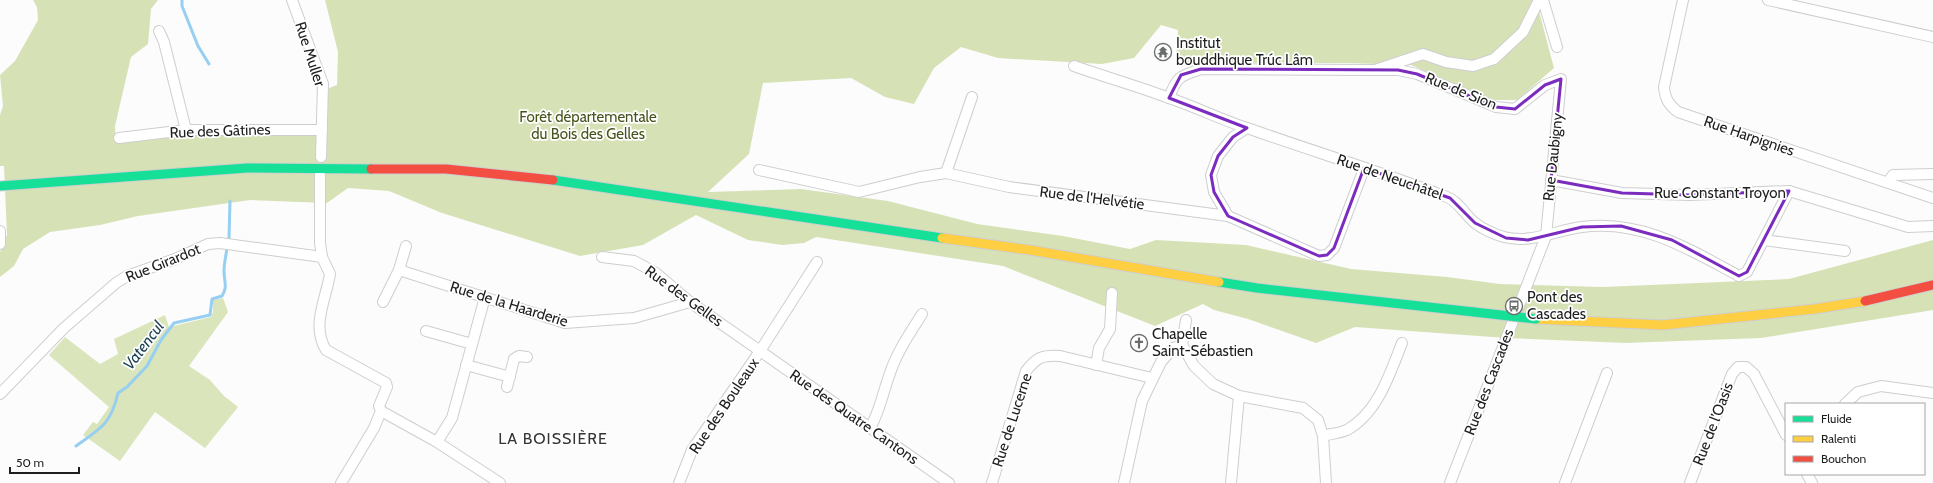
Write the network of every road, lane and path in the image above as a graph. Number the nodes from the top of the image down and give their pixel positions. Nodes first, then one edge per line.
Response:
1 (292, 0) edge
2 (1539, 0) edge
3 (1543, 0) edge
4 (1683, 0) edge
5 (1768, 0) edge
6 (159, 31) dead end
7 (1933, 37) edge
8 (1557, 47) dead end
9 (1074, 66) dead end
10 (1375, 70) junction
11 (1561, 79) joint
12 (972, 97) dead end
13 (1169, 98) junction
14 (1247, 128) junction
15 (186, 130) junction
16 (322, 130) junction
17 (119, 138) dead end
18 (321, 158) dead end
19 (1364, 168) junction
20 (759, 170) dead end
21 (946, 173) junction
22 (1933, 174) edge
23 (320, 175) dead end
24 (1551, 180) junction
25 (1888, 182) junction
26 (0, 186) edge
27 (1789, 191) junction
28 (1933, 198) edge
29 (1228, 216) junction
30 (1933, 226) edge
31 (0, 231) edge
32 (1546, 236) junction
33 (1764, 240) junction
34 (0, 244) edge
35 (406, 246) dead end
36 (1846, 251) dead end
37 (322, 257) junction
38 (602, 257) dead end
39 (817, 262) dead end
40 (399, 270) junction
41 (1933, 285) edge
42 (1112, 293) dead end
43 (485, 297) junction
44 (383, 302) dead end
45 (690, 302) junction
46 (922, 314) dead end
47 (1186, 320) dead end
48 (426, 331) dead end
49 (1402, 343) dead end
50 (472, 344) junction
51 (1182, 345) junction
52 (760, 351) junction
53 (527, 357) dead end
54 (466, 365) junction
55 (1096, 365) junction
56 (1607, 372) dead end
57 (510, 377) junction
58 (1152, 378) junction
59 (507, 387) dead end
60 (1933, 393) edge
61 (0, 394) edge
62 (1239, 396) junction
63 (1846, 403) edge
64 (381, 410) junction
65 (870, 428) junction
66 (1785, 433) edge
67 (1323, 436) junction
68 (437, 442) junction
69 (342, 483) edge
70 (500, 483) edge
71 (679, 483) edge
72 (949, 483) edge
73 (992, 483) edge
74 (1124, 483) edge
75 (1231, 483) edge
76 (1326, 483) edge
77 (1450, 483) edge
78 (1565, 483) edge
79 (1690, 483) edge

1 - 16 street, Rue Muller
2 - 10 street
3 - 8 street
4 - 25 street, Rue Harpignies
5 - 7 street
6 - 15 street
9 - 13 street, Rue de Neuchâtel
10 - 11 street, Rue de Sion
10 - 13 street, Rue de Sion
11 - 24 street, Rue Daubigny
12 - 21 street
13 - 14 street, Rue de Neuchâtel
14 - 19 street, Rue de Neuchâtel
14 - 29 street
15 - 16 street, Rue des Gâtines
15 - 17 street, Rue des Gâtines
16 - 18 street, Rue Muller
19 - 29 street, Rue de l'Helvétie
19 - 32 street, Rue de Neuchâtel
20 - 21 street, Rue de l'Helvétie
21 - 29 street, Rue de l'Helvétie
22 - 25 street
23 - 37 street
24 - 27 street, Rue Constant Troyon
24 - 32 street, Rue Daubigny
25 - 28 street, Rue Harpignies
26 - 41 main road, bridge
27 - 30 street, Rue Constant Troyon
27 - 33 street, Rue de Neuchâtel
31 - 34 street
32 - 33 street, Rue de Neuchâtel
32 - 77 street, Rue des Cascades
33 - 36 street
35 - 40 street
37 - 61 street, Rue Girardot
37 - 64 street
38 - 45 street, Rue des Gelles
39 - 52 street, Rue des Bouleaux
40 - 43 street, Rue de la Haarderie
40 - 44 street
42 - 55 street
43 - 45 street, Rue de la Haarderie
43 - 50 street
45 - 52 street, Rue des Gelles
46 - 65 street
47 - 51 street
48 - 50 street
49 - 67 street
50 - 54 street
51 - 58 street
51 - 62 street
52 - 65 street, Rue des Quatre Cantons
52 - 71 street, Rue des Bouleaux
53 - 57 street
54 - 57 street
54 - 68 street
55 - 58 street, Rue de Lucerne
55 - 73 street, Rue de Lucerne
56 - 78 street
57 - 59 street
58 - 74 street
60 - 63 street
62 - 67 street
62 - 75 street
64 - 68 street
64 - 69 street
65 - 72 street, Rue des Quatre Cantons
66 - 79 street, Rue de l’Oasis
67 - 76 street
68 - 70 street

